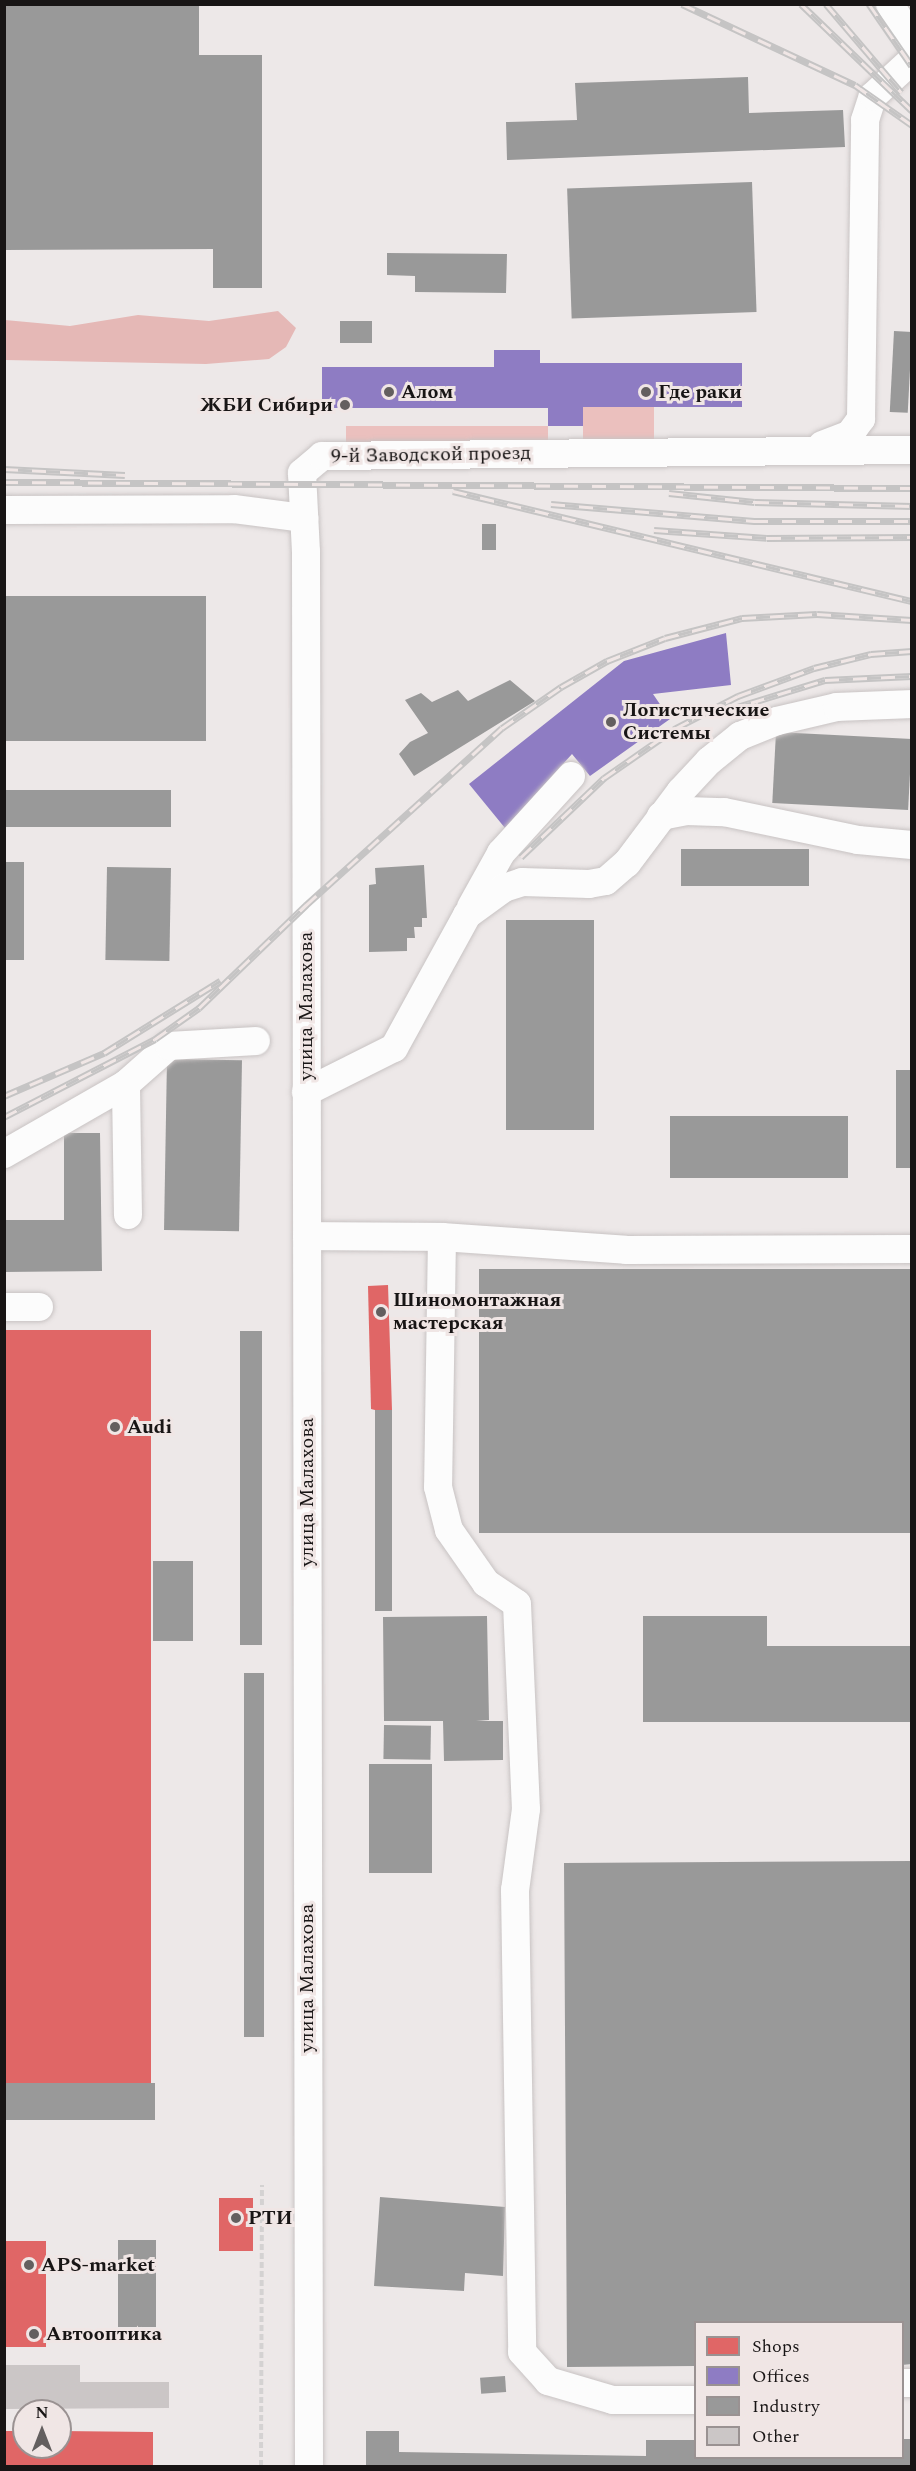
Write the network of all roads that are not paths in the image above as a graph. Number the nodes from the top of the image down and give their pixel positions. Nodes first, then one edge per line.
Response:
1 (890, 4) edge
2 (912, 41) edge
3 (912, 60) edge
4 (812, 449) junction
5 (912, 450) edge
6 (4, 510) edge
7 (304, 518) junction
8 (912, 704) edge
9 (571, 776) dead end
10 (662, 816) junction
11 (912, 845) edge
12 (467, 915) junction
13 (256, 1041) dead end
14 (126, 1084) junction
15 (306, 1092) junction
16 (4, 1154) edge
17 (128, 1215) dead end
18 (307, 1236) junction
19 (442, 1237) junction
20 (912, 1249) edge
21 (39, 1306) dead end
22 (4, 1307) edge
23 (694, 2400) edge
24 (309, 2466) edge

1 - 2 street
3 - 4 street
4 - 5 street, 9-й Заводской проезд
4 - 7 street, 9-й Заводской проезд
6 - 7 street
7 - 15 street, улица Малахова
8 - 10 street
9 - 12 street
10 - 11 street
10 - 12 street
12 - 15 street
13 - 14 street
14 - 16 street
14 - 17 street
15 - 18 street, улица Малахова
18 - 19 street
18 - 24 street, улица Малахова
19 - 20 street
19 - 23 street
21 - 22 street

